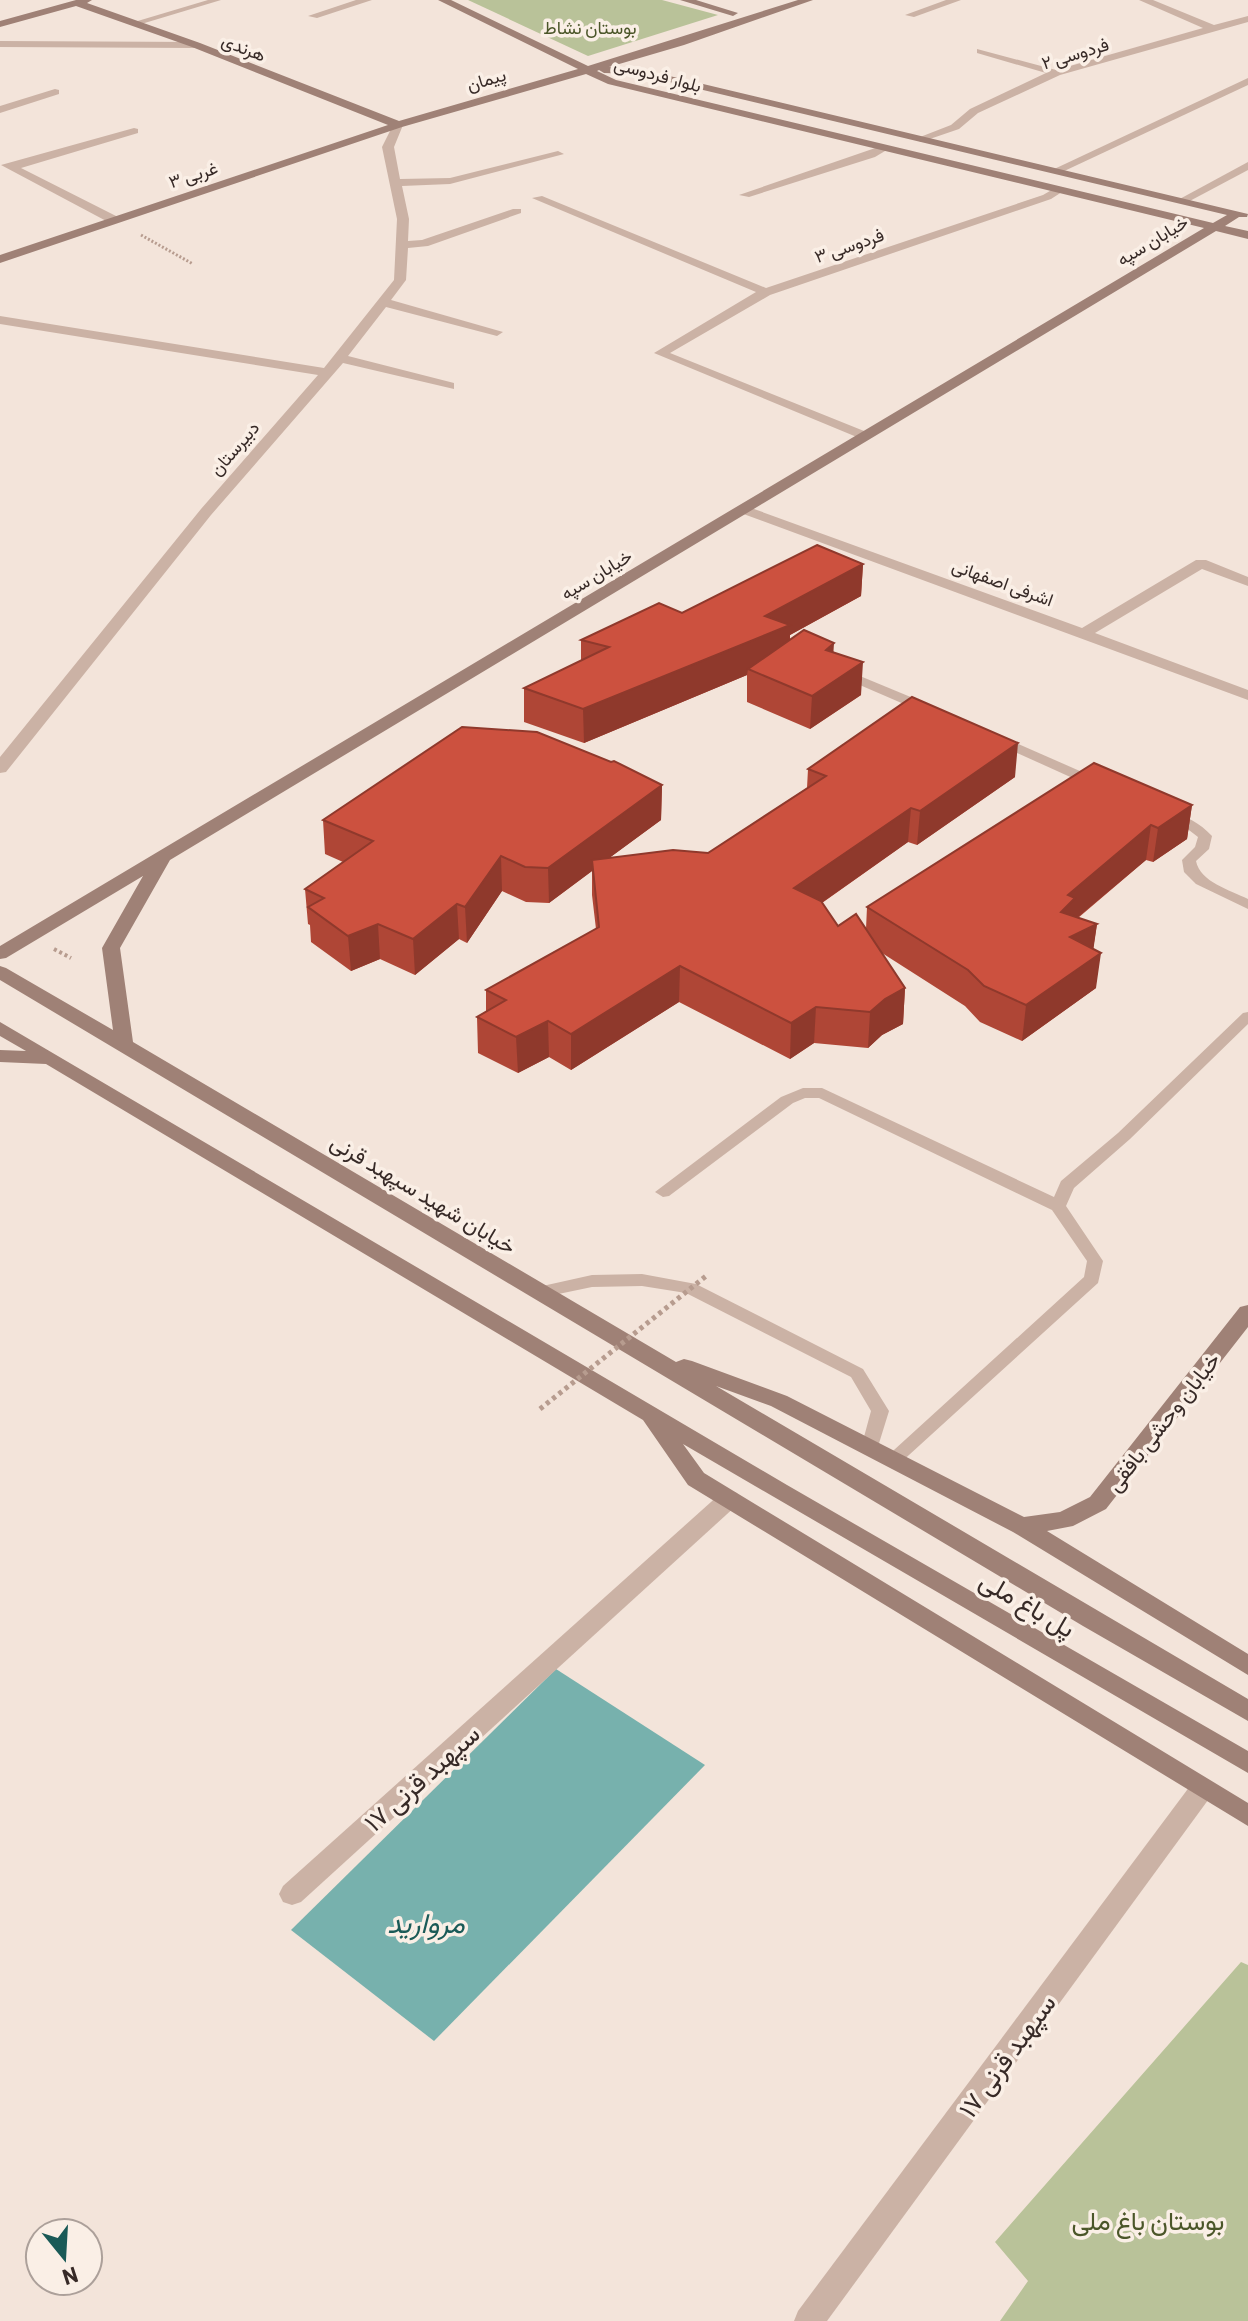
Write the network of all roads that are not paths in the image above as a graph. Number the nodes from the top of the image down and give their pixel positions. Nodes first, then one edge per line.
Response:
1 (217, 0) edge
2 (367, 0) edge
3 (443, 0) edge
4 (685, 0) edge
5 (781, 0) edge
6 (808, 0) edge
7 (1147, 0) edge
8 (82, 1) edge
9 (950, 1) edge
10 (733, 13) junction
11 (910, 15) dead end
12 (313, 16) dead end
13 (1248, 19) edge
14 (135, 23) junction
15 (0, 24) edge
16 (1216, 30) junction
17 (677, 31) dead end
18 (663, 35) dead end
19 (680, 43) junction
20 (0, 44) edge
21 (196, 45) junction
22 (981, 51) dead end
23 (674, 57) dead end
24 (584, 68) junction
25 (677, 70) dead end
26 (1056, 73) junction
27 (1248, 81) edge
28 (707, 88) junction
29 (55, 92) dead end
30 (0, 110) edge
31 (398, 125) junction
32 (134, 131) dead end
33 (921, 139) junction
34 (884, 148) junction
35 (558, 154) dead end
36 (6, 165) edge
37 (1248, 165) edge
38 (1056, 171) junction
39 (394, 183) junction
40 (1059, 190) junction
41 (745, 195) dead end
42 (538, 198) dead end
43 (1182, 201) junction
44 (517, 211) dead end
45 (1242, 215) edge
46 (114, 220) junction
47 (1213, 227) junction
48 (1248, 235) edge
49 (402, 245) junction
50 (0, 259) edge
51 (766, 292) junction
52 (383, 302) junction
53 (0, 320) edge
54 (497, 332) dead end
55 (340, 358) junction
56 (327, 372) junction
57 (449, 386) dead end
58 (864, 436) junction
59 (743, 509) junction
60 (1248, 582) edge
61 (1085, 633) junction
62 (837, 670) edge
63 (1248, 695) edge
64 (939, 713) edge
65 (982, 732) edge
66 (0, 768) edge
67 (1105, 788) edge
68 (1161, 812) edge
69 (163, 857) junction
70 (1248, 905) edge
71 (0, 954) edge
72 (0, 972) edge
73 (1248, 1016) edge
74 (0, 1028) edge
75 (124, 1044) junction
76 (0, 1056) edge
77 (51, 1058) junction
78 (663, 1192) dead end
79 (1058, 1206) junction
80 (544, 1291) junction
81 (1248, 1312) edge
82 (635, 1345) junction
83 (648, 1413) junction
84 (870, 1448) junction
85 (892, 1460) junction
86 (821, 1461) joint
87 (729, 1499) junction
88 (1021, 1526) junction
89 (1248, 1666) edge
90 (1248, 1711) edge
91 (1248, 1763) edge
92 (1202, 1789) junction
93 (1248, 1816) edge
94 (292, 1894) dead end
95 (809, 2321) edge

1 - 14 lane
2 - 12 street
3 - 24 main road
4 - 10 main road
5 - 10 main road
6 - 19 main road
7 - 16 street
8 - 14 main road, هرندی
8 - 15 main road
9 - 11 street
10 - 17 main road
13 - 16 street, فردوسی ۲
14 - 21 main road, هرندی
16 - 26 street, فردوسی ۲
18 - 24 main road
19 - 23 main road
19 - 24 main road
20 - 21 street
21 - 31 main road, هرندی
22 - 26 street
24 - 28 main road, بلوار فردوسی
24 - 31 main road, پیمان
24 - 34 main road, بلوار فردوسی
25 - 28 main road
26 - 33 street, فردوسی ۲
27 - 38 street
28 - 33 main road, بلوار فردوسی
29 - 30 street
31 - 39 street, دبیرستان
31 - 46 main road, ۳ غربی
32 - 36 street
33 - 38 main road, بلوار فردوسی
34 - 40 main road, بلوار فردوسی
34 - 41 street
35 - 39 street
36 - 46 street
37 - 43 street
38 - 43 main road, بلوار فردوسی
39 - 49 street, دبیرستان
40 - 47 main road, بلوار فردوسی
40 - 51 street, فردوسی ۳
42 - 51 street
43 - 45 main road, بلوار فردوسی
44 - 49 street
45 - 47 main road, خیابان سپه
46 - 50 main road, ۳ غربی
47 - 48 main road, بلوار فردوسی
47 - 58 main road, خیابان سپه
49 - 52 street, دبیرستان
51 - 58 street, فردوسی ۳
52 - 54 street
52 - 55 street, دبیرستان
53 - 56 street
55 - 56 street, دبیرستان
55 - 57 street
56 - 66 street, دبیرستان
58 - 59 main road, خیابان سپه
59 - 61 street, اشرفی اصفهانی
59 - 69 main road, خیابان سپه
60 - 61 street
61 - 63 street, اشرفی اصفهانی
62 - 64 lane
65 - 67 lane
68 - 70 lane
69 - 71 main road, خیابان سپه
69 - 75 main road
72 - 75 main road, خیابان شهید سپهبد قرنی
73 - 79 lane
74 - 77 main road
75 - 80 main road, خیابان شهید سپهبد قرنی
76 - 77 main road
77 - 83 main road
78 - 79 lane
79 - 85 lane
80 - 82 main road, خیابان شهید سپهبد قرنی
80 - 84 lane
81 - 88 main road, خیابان وحشی بافقی
82 - 84 main road
82 - 86 main road, خیابان شهید سپهبد قرنی
83 - 87 main road
83 - 91 main road, پل باغ ملی
84 - 85 main road
85 - 88 main road
86 - 90 main road, پل باغ ملی
87 - 92 main road
87 - 94 street, سپهبد قرنی ۱۷
88 - 89 main road
92 - 93 main road
92 - 95 street, سپهبد قرنی ۱۷

